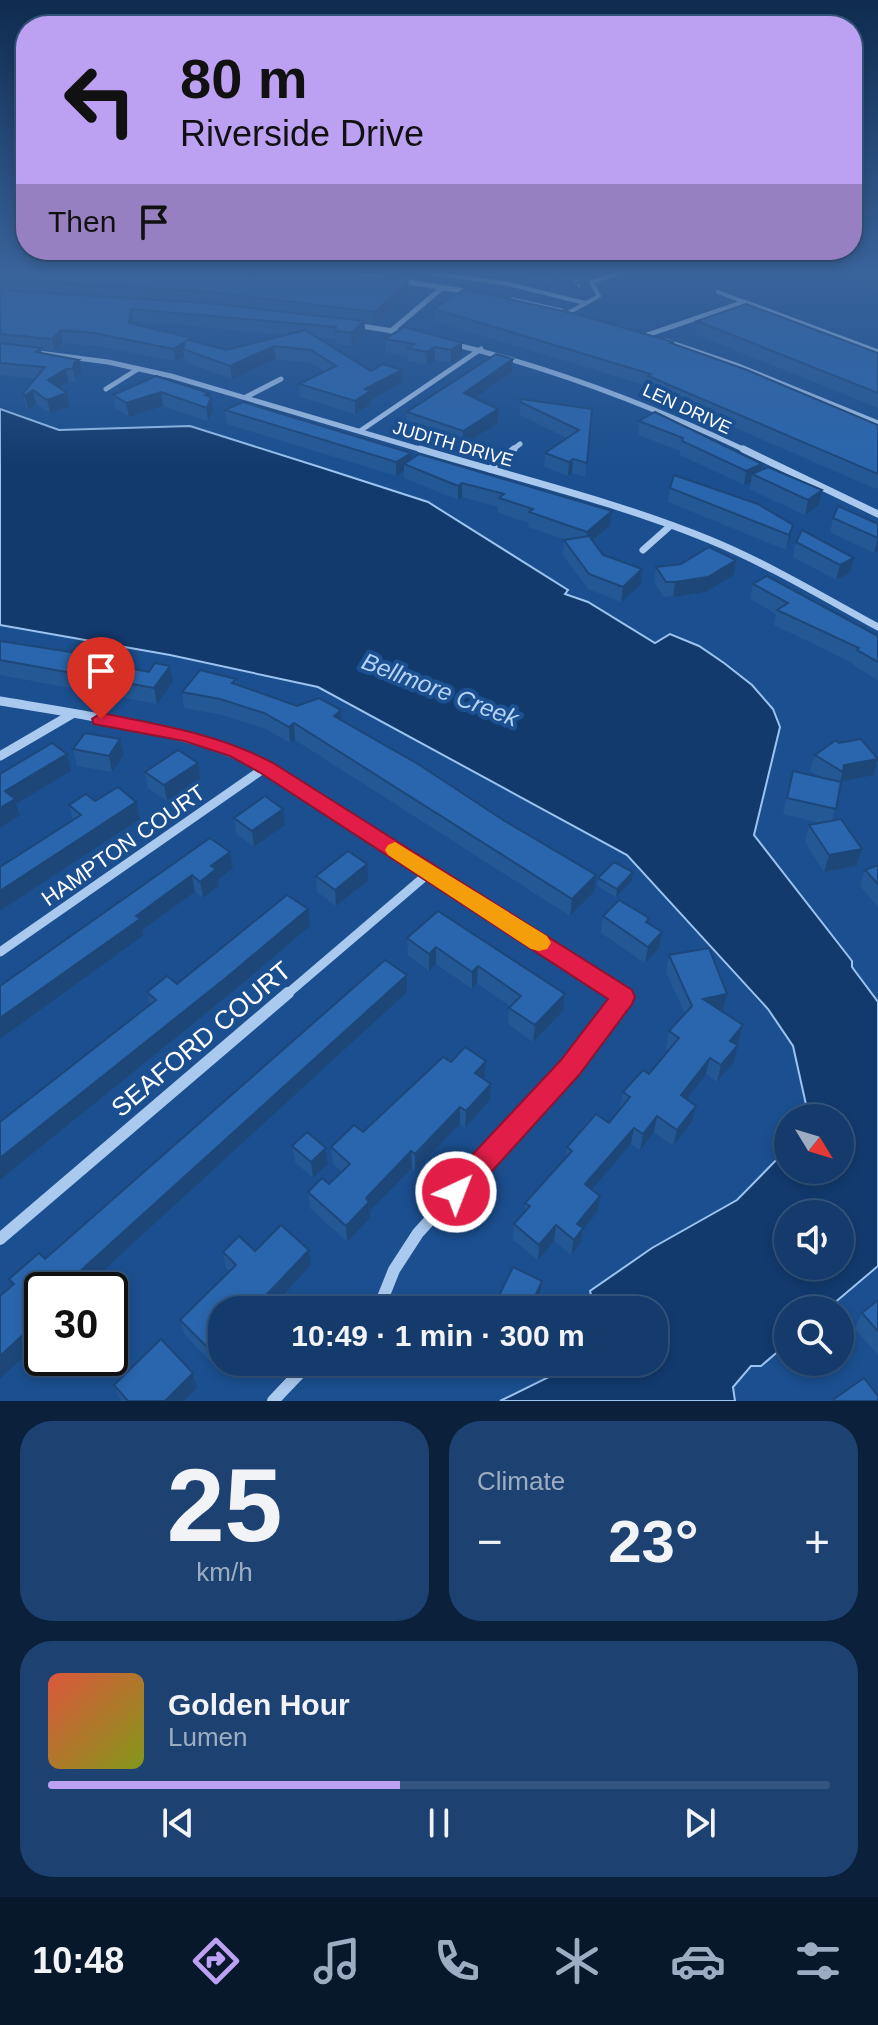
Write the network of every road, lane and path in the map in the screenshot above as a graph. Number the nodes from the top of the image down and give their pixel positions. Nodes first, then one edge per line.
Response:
1 (654, 337) edge
2 (839, 337) edge
3 (451, 343) edge
4 (481, 349) junction
5 (24, 351) edge
6 (878, 352) edge
7 (139, 368) junction
8 (281, 379) dead end
9 (106, 389) dead end
10 (246, 397) junction
11 (878, 423) edge
12 (360, 431) junction
13 (520, 444) dead end
14 (490, 469) junction
15 (878, 514) edge
16 (670, 526) junction
17 (643, 550) dead end
18 (878, 627) edge
19 (0, 701) edge
20 (72, 714) junction
21 (0, 756) edge
22 (266, 767) junction
23 (430, 872) junction
24 (0, 952) edge
25 (0, 1239) edge
26 (384, 1296) edge
27 (297, 1376) edge
28 (273, 1401) edge

1 - 11 street
2 - 6 street
3 - 4 street, LEN DRIVE
4 - 12 street
4 - 15 street, LEN DRIVE
5 - 7 street, JUDITH DRIVE
7 - 9 street
7 - 10 street, JUDITH DRIVE
8 - 10 street
10 - 12 street, JUDITH DRIVE
12 - 14 street, JUDITH DRIVE
13 - 14 street
14 - 16 street, JUDITH DRIVE
16 - 17 street
16 - 18 street, JUDITH DRIVE
19 - 20 street
20 - 21 street
20 - 22 street
22 - 23 street
22 - 24 street, HAMPTON COURT
23 - 25 street, SEAFORD COURT
23 - 26 street
27 - 28 street

